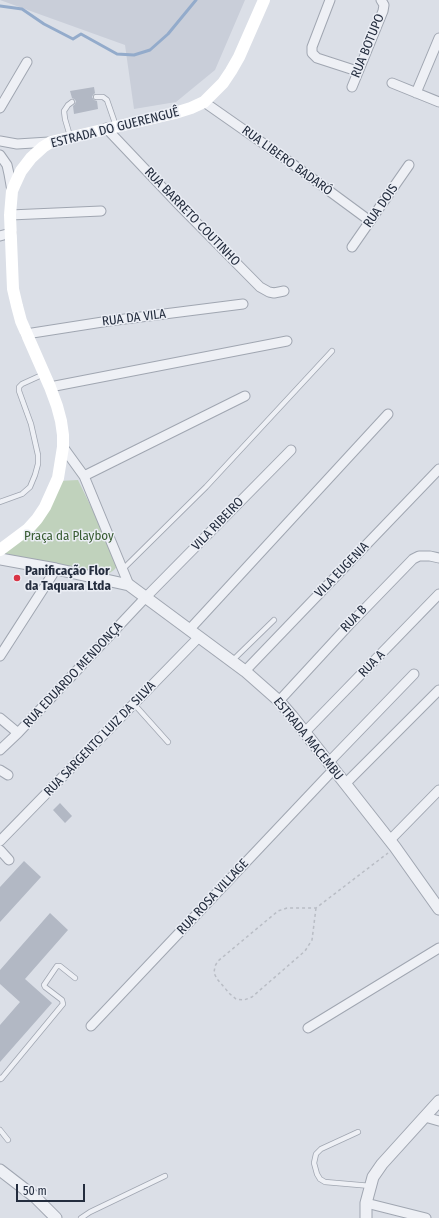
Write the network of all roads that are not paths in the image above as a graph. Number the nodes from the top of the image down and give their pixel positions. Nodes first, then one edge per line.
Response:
1 (264, 0) edge
2 (330, 0) edge
3 (382, 2) edge
4 (439, 38) edge
5 (27, 62) dead end
6 (357, 71) junction
7 (392, 83) dead end
8 (352, 87) dead end
9 (416, 93) junction
10 (96, 97) dead end
11 (72, 102) dead end
12 (204, 102) junction
13 (439, 102) edge
14 (0, 108) edge
15 (111, 127) junction
16 (70, 137) junction
17 (0, 141) edge
18 (51, 142) junction
19 (13, 144) junction
20 (0, 155) edge
21 (6, 165) junction
22 (25, 165) junction
23 (409, 165) dead end
24 (12, 191) junction
25 (101, 211) dead end
26 (10, 215) junction
27 (370, 222) junction
28 (5, 234) edge
29 (352, 247) dead end
30 (284, 291) dead end
31 (243, 304) dead end
32 (26, 334) junction
33 (287, 341) dead end
34 (332, 351) dead end
35 (44, 374) junction
36 (50, 387) junction
37 (244, 396) dead end
38 (388, 414) dead end
39 (63, 447) junction
40 (291, 450) dead end
41 (439, 469) edge
42 (84, 476) junction
43 (0, 502) edge
44 (0, 550) edge
45 (439, 558) edge
46 (0, 559) edge
47 (56, 569) junction
48 (123, 569) junction
49 (129, 585) junction
50 (439, 594) edge
51 (146, 598) junction
52 (274, 620) dead end
53 (189, 630) junction
54 (199, 637) junction
55 (0, 656) edge
56 (232, 661) junction
57 (246, 671) junction
58 (414, 674) dead end
59 (439, 690) edge
60 (279, 701) junction
61 (134, 704) junction
62 (0, 718) edge
63 (305, 732) junction
64 (18, 733) junction
65 (168, 742) dead end
66 (0, 750) edge
67 (331, 766) junction
68 (0, 770) edge
69 (8, 775) dead end
70 (345, 784) junction
71 (439, 790) edge
72 (0, 841) edge
73 (392, 844) junction
74 (0, 850) edge
75 (9, 860) dead end
76 (439, 909) edge
77 (439, 948) edge
78 (75, 978) dead end
79 (92, 1026) dead end
80 (308, 1028) dead end
81 (0, 1080) edge
82 (439, 1101) edge
83 (425, 1117) junction
84 (439, 1121) edge
85 (0, 1130) edge
86 (358, 1132) dead end
87 (8, 1140) dead end
88 (0, 1170) edge
89 (165, 1176) dead end
90 (371, 1186) junction
91 (366, 1203) junction
92 (400, 1215) edge
93 (56, 1218) edge
94 (81, 1218) edge
95 (366, 1218) edge
96 (426, 1218) edge

1 - 12 main road, ESTRADA DO GUERENGUÊ
2 - 6 street
3 - 6 street, RUA BOTUPO
4 - 9 street
5 - 14 street
6 - 8 street, RUA BOTUPO
7 - 9 street
9 - 13 street
10 - 15 lane
11 - 16 lane
12 - 15 main road, ESTRADA DO GUERENGUÊ
12 - 27 street, RUA LIBERO BADARÓ
15 - 16 main road, ESTRADA DO GUERENGUÊ
15 - 30 street, RUA BARRETO COUTINHO
16 - 18 main road, ESTRADA DO GUERENGUÊ
17 - 19 street
18 - 19 street
18 - 22 main road, ESTRADA DO GUERENGUÊ
19 - 22 street
20 - 21 street
21 - 22 street
21 - 24 street
22 - 24 main road, ESTRADA DO GUERENGUÊ
23 - 27 street, RUA DOIS
24 - 26 main road, ESTRADA DO GUERENGUÊ
25 - 26 street
26 - 28 main road, ESTRADA DO GUERENGUÊ
27 - 29 street, RUA DOIS
28 - 32 main road, ESTRADA DO GUERENGUÊ
31 - 32 street, RUA DA VILA
32 - 35 main road, ESTRADA DO GUERENGUÊ
33 - 36 street
34 - 48 lane
35 - 36 main road, ESTRADA DO GUERENGUÊ
35 - 43 lane
36 - 39 main road, ESTRADA DO GUERENGUÊ
37 - 42 street
38 - 53 street
39 - 42 street
39 - 44 main road, ESTRADA DO GUERENGUÊ
40 - 51 street, VILA RIBEIRO
41 - 57 street, VILA EUGENIA
42 - 48 street
45 - 60 street, RUA B
46 - 47 street, ESTRADA MACEMBU
47 - 49 street, ESTRADA MACEMBU
47 - 55 street
48 - 49 street
49 - 51 street, ESTRADA MACEMBU
50 - 63 street, RUA A
51 - 53 street, ESTRADA MACEMBU
51 - 64 street, RUA EDUARDO MENDONÇA
52 - 56 lane
53 - 54 street, ESTRADA MACEMBU
54 - 56 street, ESTRADA MACEMBU
54 - 61 street, RUA SARGENTO LUIZ DA SILVA
56 - 57 street, ESTRADA MACEMBU
57 - 60 street, ESTRADA MACEMBU
58 - 67 street, RUA ROSA VILLAGE
59 - 70 street
60 - 63 street, ESTRADA MACEMBU
61 - 65 lane
61 - 72 street, RUA SARGENTO LUIZ DA SILVA
62 - 64 street
63 - 67 street, ESTRADA MACEMBU
64 - 66 street, RUA EDUARDO MENDONÇA
67 - 70 street, ESTRADA MACEMBU
67 - 79 street, RUA ROSA VILLAGE
68 - 69 street
70 - 73 street, ESTRADA MACEMBU
71 - 73 street
73 - 76 street, ESTRADA MACEMBU
74 - 75 street
77 - 80 street
78 - 81 lane
82 - 83 street
83 - 84 street
83 - 90 street
85 - 87 lane
86 - 90 lane
88 - 93 street
89 - 94 lane
90 - 91 street
91 - 92 street
91 - 95 street
92 - 96 street

